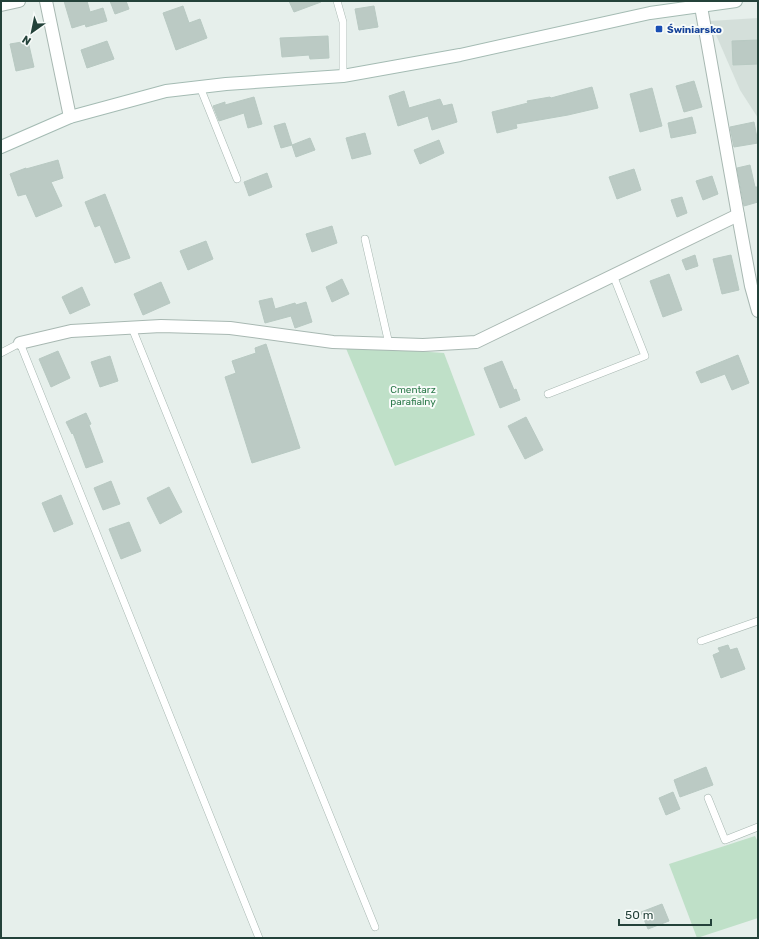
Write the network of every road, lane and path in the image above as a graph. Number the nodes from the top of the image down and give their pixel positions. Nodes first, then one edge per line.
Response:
1 (19, 1) edge
2 (46, 1) edge
3 (337, 1) edge
4 (736, 1) edge
5 (701, 3) edge
6 (1, 5) edge
7 (343, 76) junction
8 (200, 87) junction
9 (70, 117) junction
10 (1, 146) edge
11 (237, 179) dead end
12 (738, 215) junction
13 (365, 239) dead end
14 (613, 275) junction
15 (758, 311) edge
16 (132, 328) junction
17 (20, 343) junction
18 (389, 344) junction
19 (1, 353) edge
20 (548, 394) dead end
21 (758, 621) edge
22 (701, 641) dead end
23 (708, 798) dead end
24 (758, 827) edge
25 (375, 927) dead end
26 (259, 938) edge

1 - 6 street
2 - 9 street
3 - 7 lane
4 - 5 street
5 - 7 street
5 - 12 street
7 - 8 street
8 - 9 street
8 - 11 lane
9 - 10 street
12 - 14 street
12 - 15 street
13 - 18 lane
14 - 18 street
14 - 20 lane
16 - 17 street
16 - 18 street
16 - 25 lane
17 - 19 lane
17 - 26 lane
21 - 22 lane
23 - 24 lane

